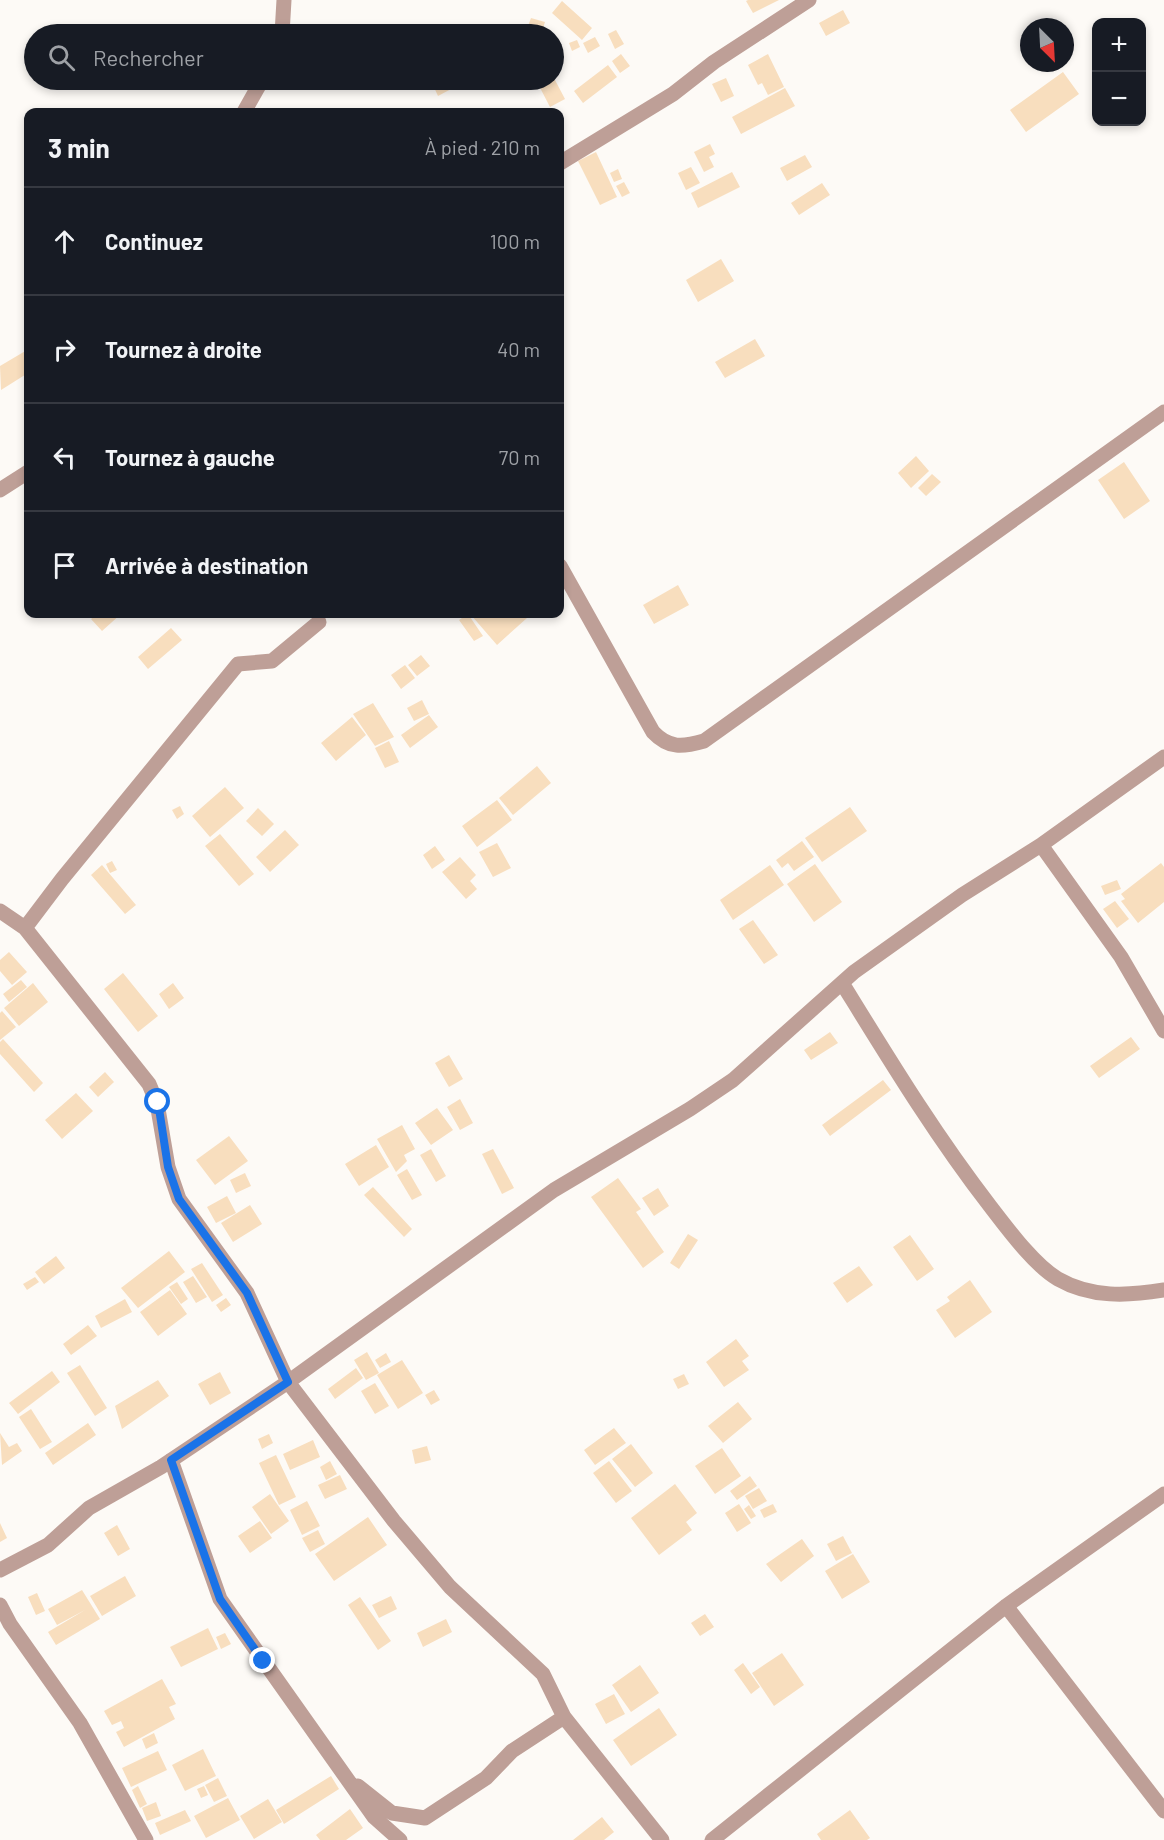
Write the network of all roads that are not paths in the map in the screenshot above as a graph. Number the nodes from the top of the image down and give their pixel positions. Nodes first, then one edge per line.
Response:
1 (284, 0) edge
2 (806, 1) edge
3 (283, 24) edge
4 (256, 90) edge
5 (246, 108) edge
6 (564, 161) edge
7 (1164, 412) edge
8 (24, 475) edge
9 (0, 490) edge
10 (564, 573) edge
11 (319, 622) dead end
12 (1164, 757) edge
13 (1041, 845) junction
14 (0, 911) edge
15 (25, 928) junction
16 (842, 983) junction
17 (1164, 1031) edge
18 (1164, 1290) edge
19 (288, 1382) junction
20 (171, 1460) junction
21 (1164, 1494) edge
22 (0, 1570) edge
23 (0, 1605) edge
24 (1006, 1606) junction
25 (564, 1717) junction
26 (342, 1773) junction
27 (1164, 1811) edge
28 (146, 1840) edge
29 (400, 1840) edge
30 (662, 1840) edge
31 (712, 1840) edge

1 - 3 street
2 - 6 street
4 - 5 street
7 - 10 street
8 - 9 street
11 - 15 street
12 - 13 street
13 - 16 street
13 - 17 street
14 - 15 street
15 - 19 street
16 - 18 street
16 - 19 street
19 - 20 street
19 - 25 street
20 - 22 street
20 - 26 street
21 - 24 street
23 - 28 street
24 - 27 street
24 - 31 street
25 - 26 street
25 - 30 street
26 - 29 street

